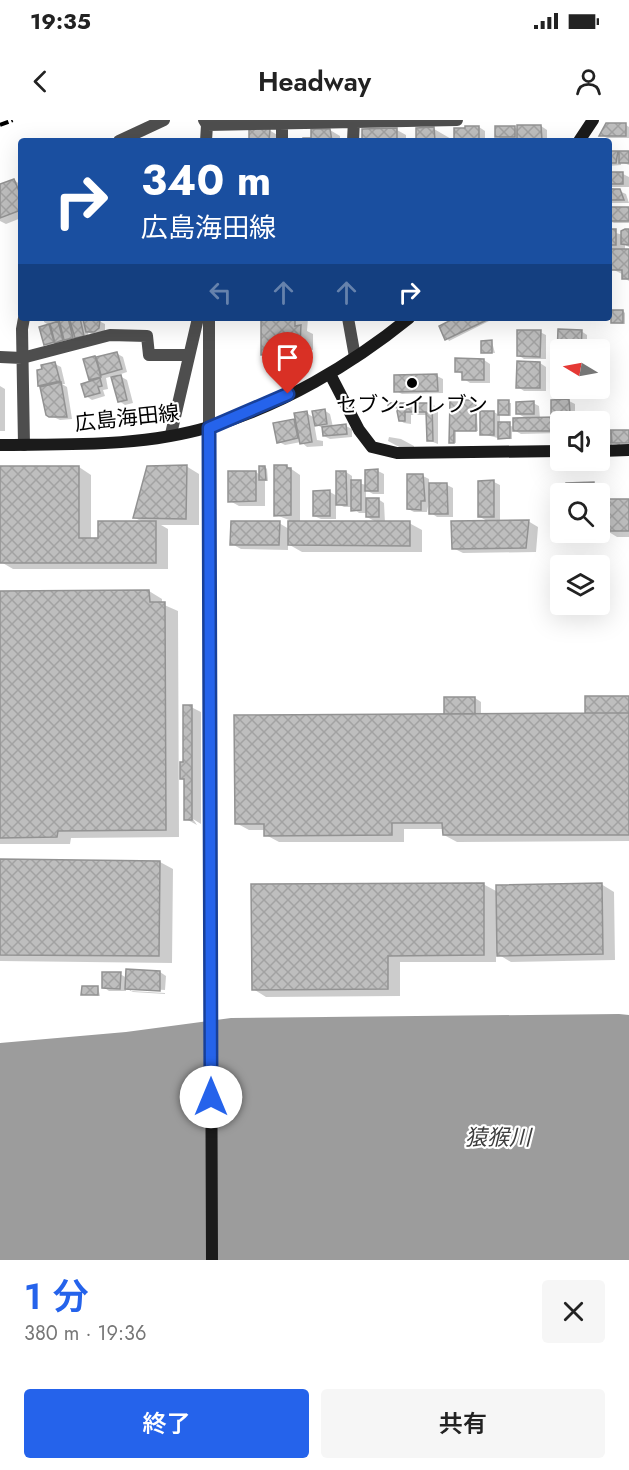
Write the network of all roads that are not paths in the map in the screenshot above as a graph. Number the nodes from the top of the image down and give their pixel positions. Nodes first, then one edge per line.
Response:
1 (164, 120) edge
2 (457, 120) edge
3 (593, 120) edge
4 (354, 121) edge
5 (205, 123) edge
6 (282, 123) junction
7 (125, 138) edge
8 (206, 138) edge
9 (282, 138) edge
10 (353, 138) edge
11 (581, 138) edge
12 (24, 321) edge
13 (197, 321) edge
14 (209, 321) edge
15 (349, 321) edge
16 (405, 321) edge
17 (189, 355) junction
18 (0, 357) edge
19 (355, 357) junction
20 (22, 358) junction
21 (330, 374) junction
22 (209, 428) junction
23 (171, 434) junction
24 (0, 445) edge
25 (24, 445) junction
26 (629, 450) edge
27 (550, 451) edge
28 (610, 451) edge
29 (212, 1260) edge

1 - 7 street
2 - 4 street
3 - 11 main road
4 - 6 street
4 - 10 street
5 - 6 street
5 - 8 street
6 - 9 street
12 - 20 street
13 - 17 street
14 - 22 street
15 - 19 street
16 - 19 main road, 広島海田線
17 - 20 street
17 - 23 street
18 - 20 street
19 - 21 main road, 広島海田線
20 - 25 street
21 - 22 main road, 広島海田線
21 - 27 main road
22 - 23 main road, 広島海田線
22 - 29 main road
23 - 25 main road, 広島海田線
24 - 25 main road, 広島海田線
26 - 28 main road

